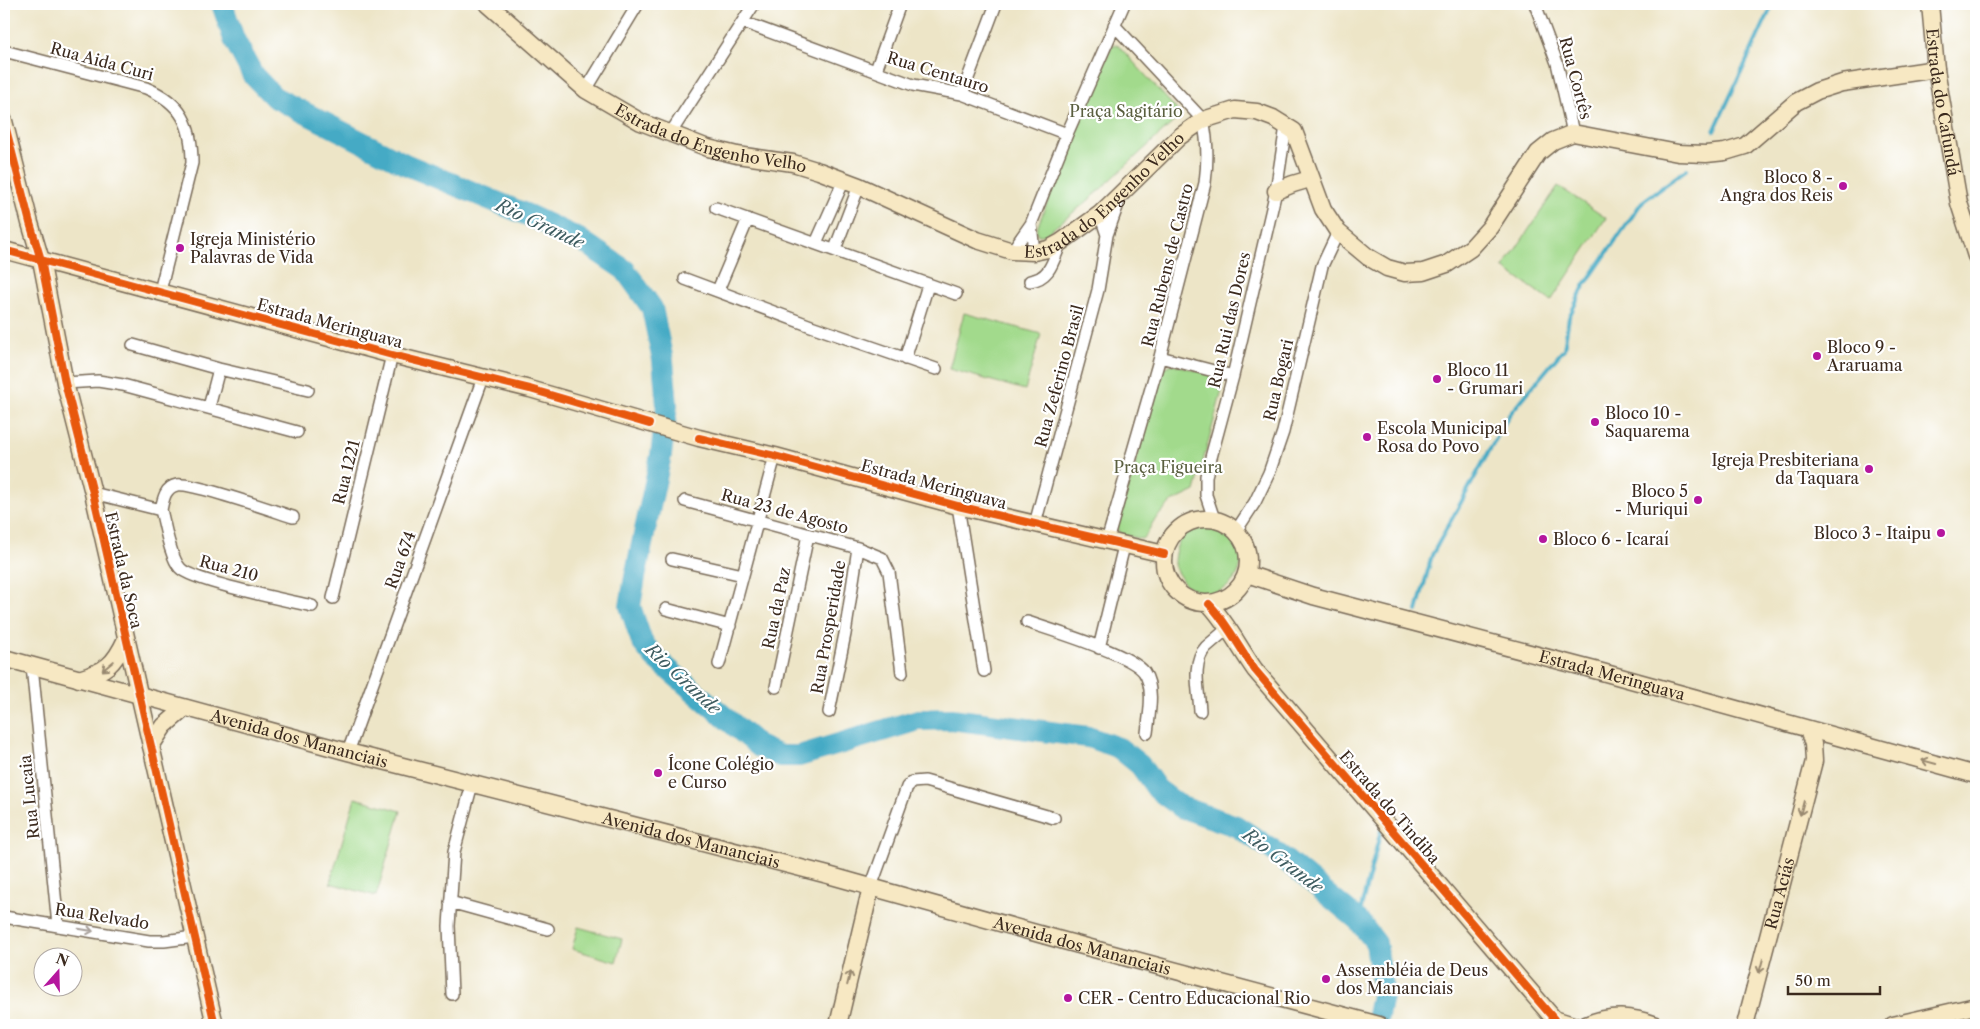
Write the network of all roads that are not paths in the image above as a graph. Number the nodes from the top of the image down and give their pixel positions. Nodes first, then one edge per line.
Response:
1 (488, 4) edge
2 (638, 4) edge
3 (754, 4) edge
4 (900, 4) edge
5 (996, 4) edge
6 (1124, 4) edge
7 (1535, 4) edge
8 (1930, 4) edge
9 (743, 22) junction
10 (1114, 26) junction
11 (4, 51) edge
12 (1936, 69) junction
13 (876, 70) junction
14 (586, 90) junction
15 (962, 94) junction
16 (1203, 120) junction
17 (4, 121) edge
18 (1286, 126) junction
19 (1573, 133) junction
20 (670, 134) junction
21 (1067, 134) junction
22 (1310, 180) junction
23 (852, 183) junction
24 (1276, 191) junction
25 (1123, 193) junction
26 (716, 208) dead end
27 (1100, 214) junction
28 (748, 218) junction
29 (1030, 224) junction
30 (1338, 232) junction
31 (1107, 235) junction
32 (1061, 242) junction
33 (816, 243) junction
34 (4, 250) edge
35 (835, 250) junction
36 (1012, 251) junction
37 (1034, 252) junction
38 (1976, 256) edge
39 (41, 260) junction
40 (685, 279) dead end
41 (1030, 281) dead end
42 (928, 285) junction
43 (718, 290) junction
44 (160, 291) junction
45 (956, 294) dead end
46 (133, 345) dead end
47 (392, 355) junction
48 (1160, 357) junction
49 (905, 358) junction
50 (219, 369) junction
51 (936, 369) dead end
52 (1233, 376) junction
53 (483, 378) junction
54 (65, 383) junction
55 (308, 390) dead end
56 (209, 408) junction
57 (297, 432) dead end
58 (776, 456) junction
59 (93, 493) junction
60 (685, 501) dead end
61 (958, 506) junction
62 (161, 510) junction
63 (293, 517) dead end
64 (1214, 519) junction
65 (758, 521) junction
66 (1035, 524) junction
67 (1236, 531) junction
68 (808, 535) junction
69 (1107, 541) junction
70 (1124, 546) junction
71 (858, 548) junction
72 (1164, 554) junction
73 (672, 559) dead end
74 (1247, 574) junction
75 (744, 576) junction
76 (333, 598) dead end
77 (1227, 599) junction
78 (1209, 604) junction
79 (312, 606) dead end
80 (666, 609) dead end
81 (1027, 622) dead end
82 (730, 626) junction
83 (1226, 627) junction
84 (126, 639) junction
85 (1100, 648) junction
86 (4, 658) edge
87 (719, 664) dead end
88 (32, 666) junction
89 (984, 671) dead end
90 (902, 673) dead end
91 (79, 679) junction
92 (776, 687) dead end
93 (139, 694) junction
94 (185, 708) junction
95 (1200, 711) dead end
96 (828, 712) dead end
97 (1808, 730) junction
98 (1147, 733) dead end
99 (1839, 738) junction
100 (152, 746) junction
101 (348, 752) junction
102 (1814, 761) junction
103 (1976, 775) edge
104 (472, 784) junction
105 (1054, 818) dead end
106 (871, 887) junction
107 (450, 902) junction
108 (4, 917) edge
109 (58, 925) junction
110 (548, 929) dead end
111 (194, 937) junction
112 (452, 994) dead end
113 (1976, 1006) edge
114 (1555, 1022) edge
115 (1746, 1023) edge
116 (216, 1025) edge
117 (838, 1025) edge
118 (1379, 1025) edge
119 (1573, 1025) edge
120 (1586, 1025) edge
121 (1656, 1025) edge
122 (1893, 1025) edge

1 - 14 street, Estrada do Engenho Velho
2 - 14 street
3 - 9 street
4 - 13 street
5 - 15 street
6 - 10 street
7 - 19 street, Rua Cortês
8 - 12 street, Estrada do Cafundá
9 - 13 street, Rua Centauro
9 - 20 street
10 - 16 street
10 - 21 street
11 - 44 street, Rua Aida Curi
12 - 19 street
12 - 38 street, Estrada do Cafundá
13 - 15 street, Rua Centauro
14 - 20 street, Estrada do Engenho Velho
15 - 21 street, Rua Centauro
16 - 18 street, Estrada do Engenho Velho
16 - 25 street, Estrada do Engenho Velho
16 - 48 street, Rua Rubens de Castro
17 - 39 street, Estrada da Soca
18 - 22 street, Estrada do Engenho Velho
18 - 24 street, Rua Rui das Dores
19 - 30 street, Estrada do Engenho Velho
20 - 23 street, Estrada do Engenho Velho
21 - 29 street
22 - 24 street
22 - 30 street, Estrada do Engenho Velho
23 - 33 street
23 - 35 street
23 - 36 street, Estrada do Engenho Velho
24 - 52 street, Rua Rui das Dores
25 - 27 street, Estrada do Engenho Velho
25 - 31 street, Rua Zeferino Brasil
26 - 28 street
27 - 31 street, Rua Zeferino Brasil
27 - 32 street, Estrada do Engenho Velho
28 - 33 street
28 - 43 street
29 - 36 street
29 - 37 street
30 - 67 street, Rua Bogari
31 - 66 street, Rua Zeferino Brasil
32 - 37 street, Estrada do Engenho Velho
32 - 41 street
33 - 35 street
34 - 39 street, Estrada Meringuava
35 - 42 street
36 - 37 street, Estrada do Engenho Velho
39 - 44 street, Estrada Meringuava
39 - 54 street, Estrada da Soca
40 - 43 street
42 - 45 street
42 - 49 street
43 - 49 street
44 - 47 street, Estrada Meringuava
46 - 50 street
47 - 53 street, Estrada Meringuava
47 - 76 street, Rua 1221
48 - 52 street
48 - 69 street, Rua Rubens de Castro
49 - 51 street
50 - 55 street
50 - 56 street
52 - 64 street, Rua Rui das Dores
53 - 58 street, Estrada Meringuava
53 - 101 street, Rua 674
54 - 56 street
54 - 59 street, Estrada da Soca
56 - 57 street
58 - 61 street, Estrada Meringuava
58 - 65 street
59 - 62 street
59 - 84 street, Estrada da Soca
60 - 65 street, Rua 23 de Agosto
61 - 66 street, Estrada Meringuava
61 - 89 street
62 - 63 street
62 - 79 street, Rua 210
64 - 67 street
64 - 72 street
65 - 68 street, Rua 23 de Agosto
65 - 75 street
66 - 69 street, Estrada Meringuava
67 - 74 street
68 - 71 street, Rua 23 de Agosto
68 - 92 street, Rua da Paz
69 - 70 street, Estrada Meringuava
70 - 72 street, Estrada Meringuava
70 - 85 street
71 - 90 street, Rua 23 de Agosto
71 - 96 street, Rua Prosperidade
72 - 78 street
73 - 75 street
74 - 77 street
74 - 97 street, Estrada Meringuava
75 - 82 street
77 - 78 street
77 - 83 street
78 - 83 street, Estrada do Tindiba
80 - 82 street
81 - 85 street
82 - 87 street
83 - 95 street
83 - 114 street, Estrada do Tindiba
84 -> 91 street
84 - 93 street, Estrada da Soca
85 - 98 street
86 - 88 street, Avenida dos Mananciais
88 - 91 street, Avenida dos Mananciais
88 - 109 street, Rua Lucaia
91 - 93 street, Avenida dos Mananciais
93 - 94 street, Avenida dos Mananciais
93 - 100 street, Estrada da Soca
94 - 100 street
94 - 101 street, Avenida dos Mananciais
97 - 99 street, Estrada Meringuava
97 - 102 street, Rua Aciás
99 - 102 street
103 -> 99 street, Estrada Meringuava
100 - 111 street, Estrada da Soca
101 - 104 street, Avenida dos Mananciais
102 -> 115 street, Rua Aciás
104 - 106 street, Avenida dos Mananciais
104 - 107 street
105 - 106 street
117 -> 106 street
106 - 118 street, Avenida dos Mananciais
107 - 110 street
107 - 112 street
108 - 109 street, Rua Relvado
109 -> 111 street, Rua Relvado
111 - 116 street, Estrada da Soca
113 - 122 street
114 - 119 street, Estrada do Tindiba
120 - 121 street

